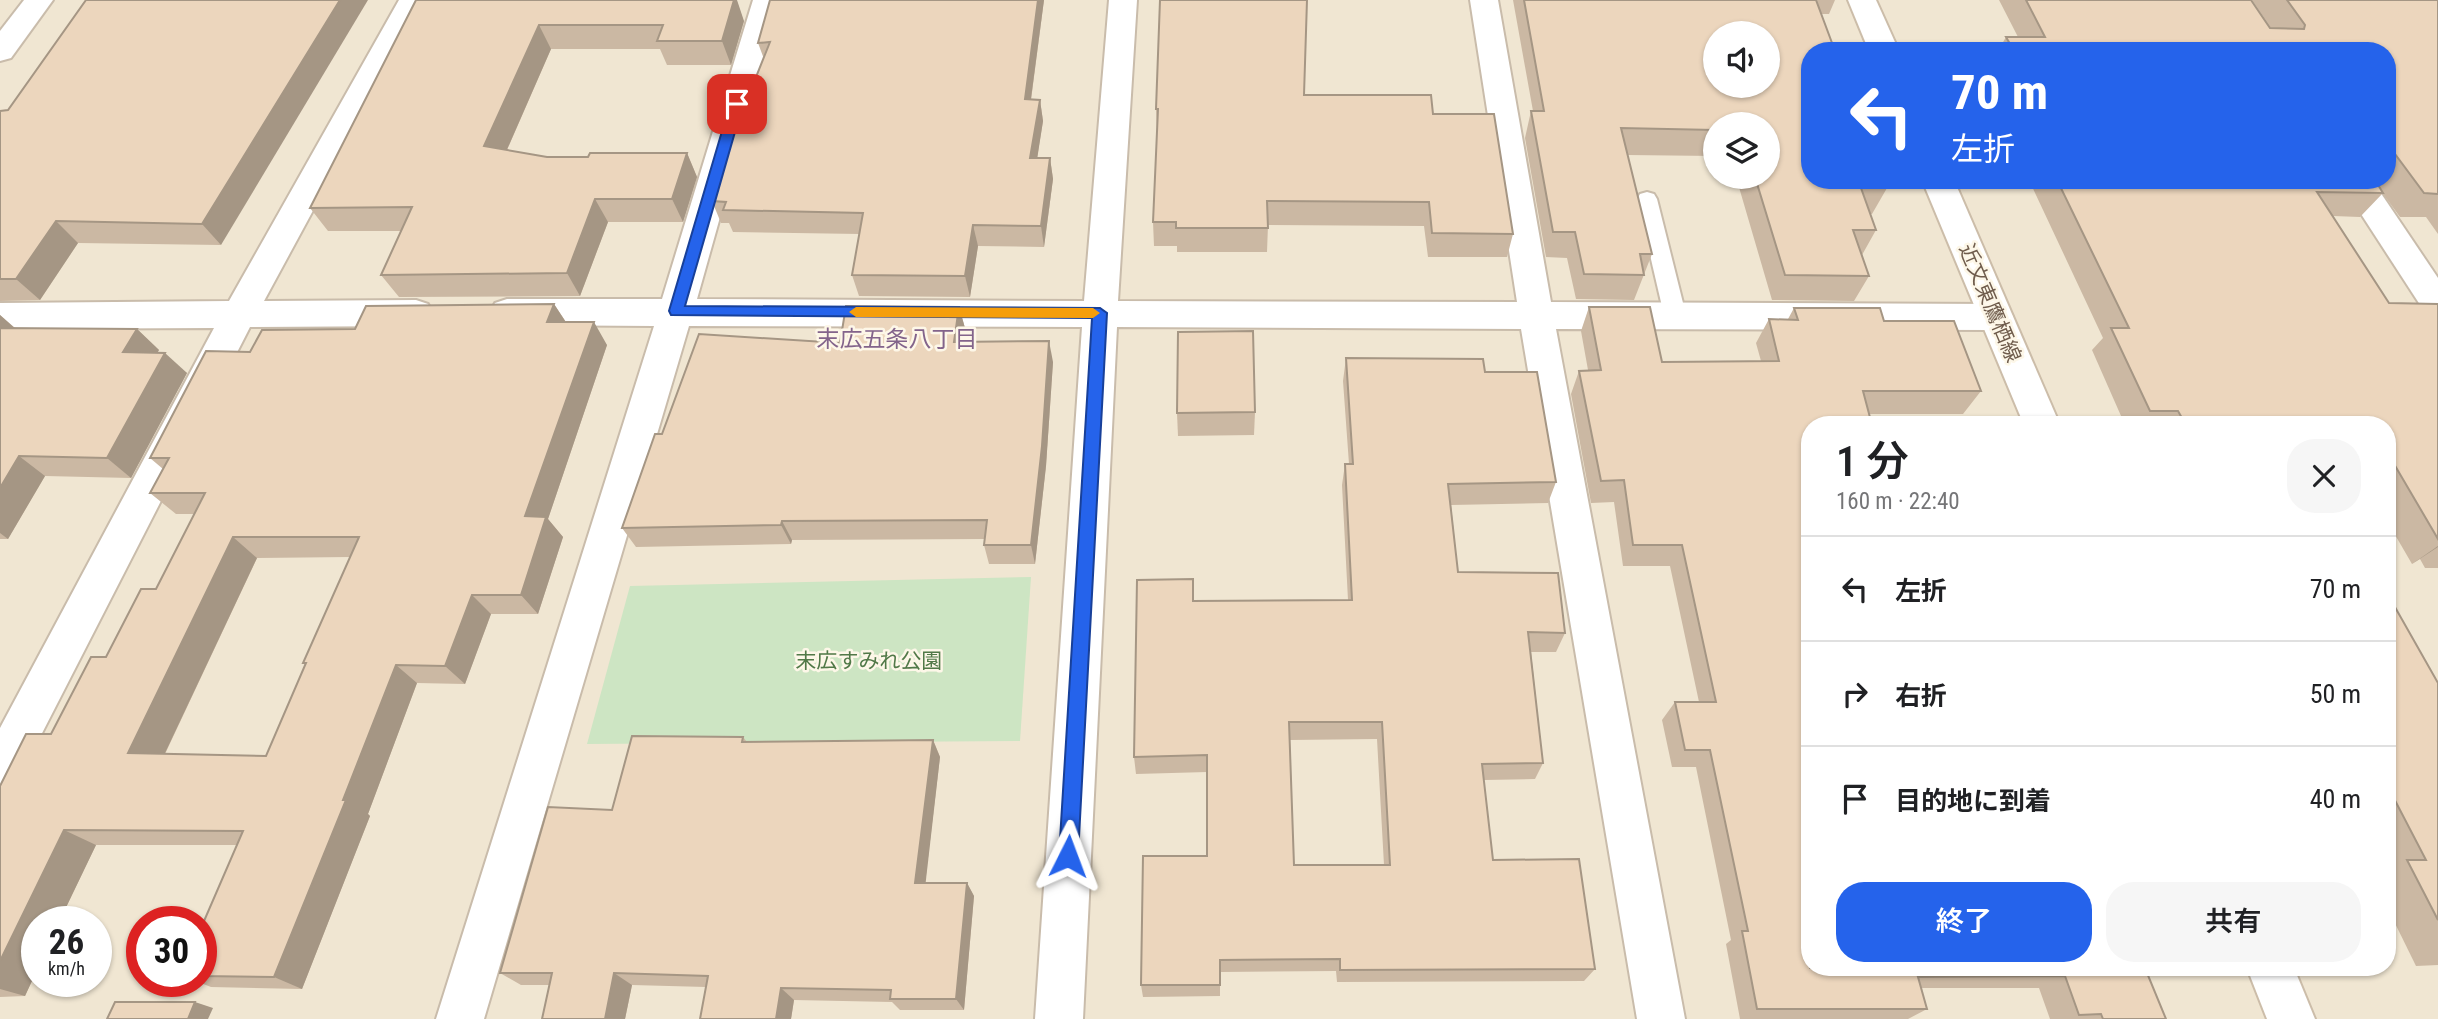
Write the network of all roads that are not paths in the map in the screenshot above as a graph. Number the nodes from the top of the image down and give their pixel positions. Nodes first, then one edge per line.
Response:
1 (39, 0) edge
2 (413, 0) edge
3 (767, 0) edge
4 (1123, 0) edge
5 (1484, 0) edge
6 (1862, 0) edge
7 (1880, 42) edge
8 (0, 51) edge
9 (1942, 189) edge
10 (2361, 189) edge
11 (1647, 199) dead end
12 (2438, 305) edge
13 (676, 311) junction
14 (1100, 313) junction
15 (239, 314) junction
16 (1535, 315) junction
17 (1675, 315) junction
18 (0, 316) edge
19 (1996, 317) junction
20 (2038, 416) edge
21 (0, 771) edge
22 (2273, 976) edge
23 (460, 1019) edge
24 (1059, 1019) edge
25 (1661, 1019) edge
26 (2291, 1019) edge

1 - 8 street
2 - 15 street
3 - 13 street
4 - 14 street
5 - 16 street
6 - 7 street
9 - 19 street, 近文東鷹栖線
10 - 12 street
11 - 17 lane
13 - 14 street
13 - 15 street
13 - 23 street
14 - 16 street
14 - 24 street
15 - 18 street
15 - 21 street
16 - 17 street
16 - 25 street
17 - 19 street
19 - 20 street, 近文東鷹栖線
22 - 26 street

